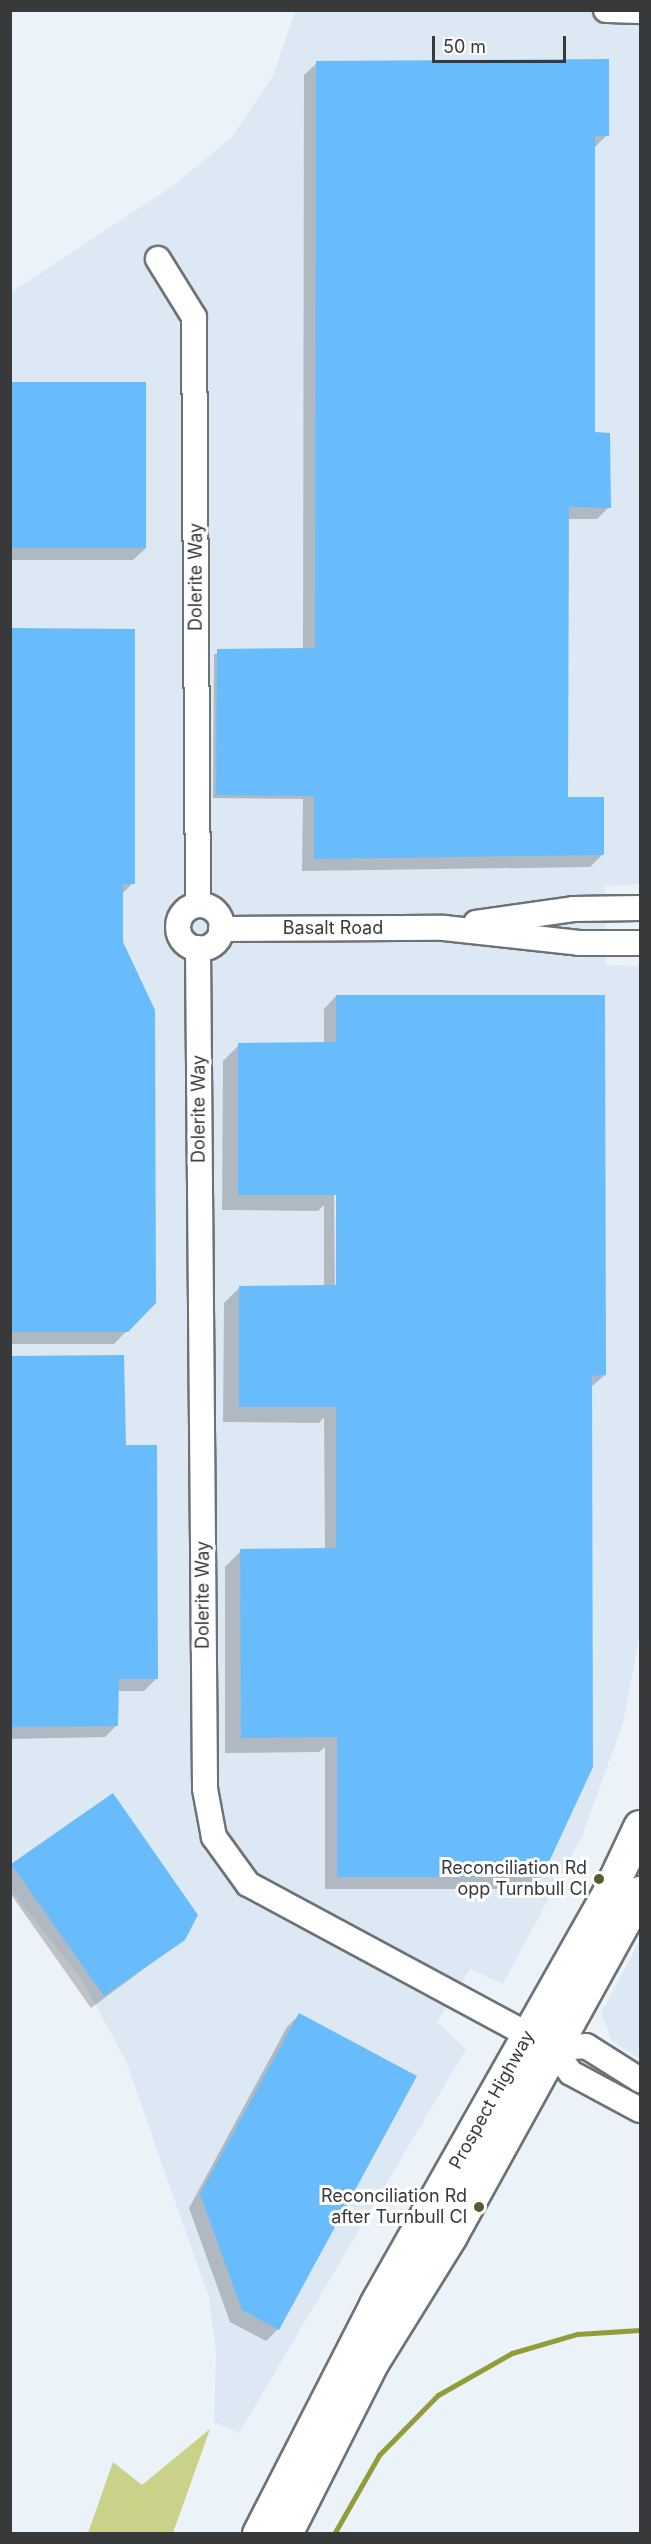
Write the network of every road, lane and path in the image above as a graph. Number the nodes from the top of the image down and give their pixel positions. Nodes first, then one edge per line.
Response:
1 (606, 10) edge
2 (640, 11) edge
3 (158, 259) dead end
4 (198, 905) junction
5 (640, 908) edge
6 (221, 928) junction
7 (444, 928) junction
8 (640, 943) edge
9 (198, 948) junction
10 (640, 1827) edge
11 (640, 1893) edge
12 (539, 2042) junction
13 (640, 2080) edge
14 (640, 2110) edge
15 (260, 2534) edge
16 (286, 2534) edge

1 - 2 street
3 - 4 street, Dolerite Way
4 - 6 street
4 - 9 street
5 - 7 street, Basalt Road
6 - 7 street, Basalt Road
6 - 9 street
7 - 8 street, Basalt Road
9 - 12 street, Dolerite Way
10 - 12 main road, Prospect Highway
11 - 12 main road, Prospect Highway
12 - 13 street
12 - 14 street
12 - 15 main road, Prospect Highway
12 - 16 main road, Prospect Highway

